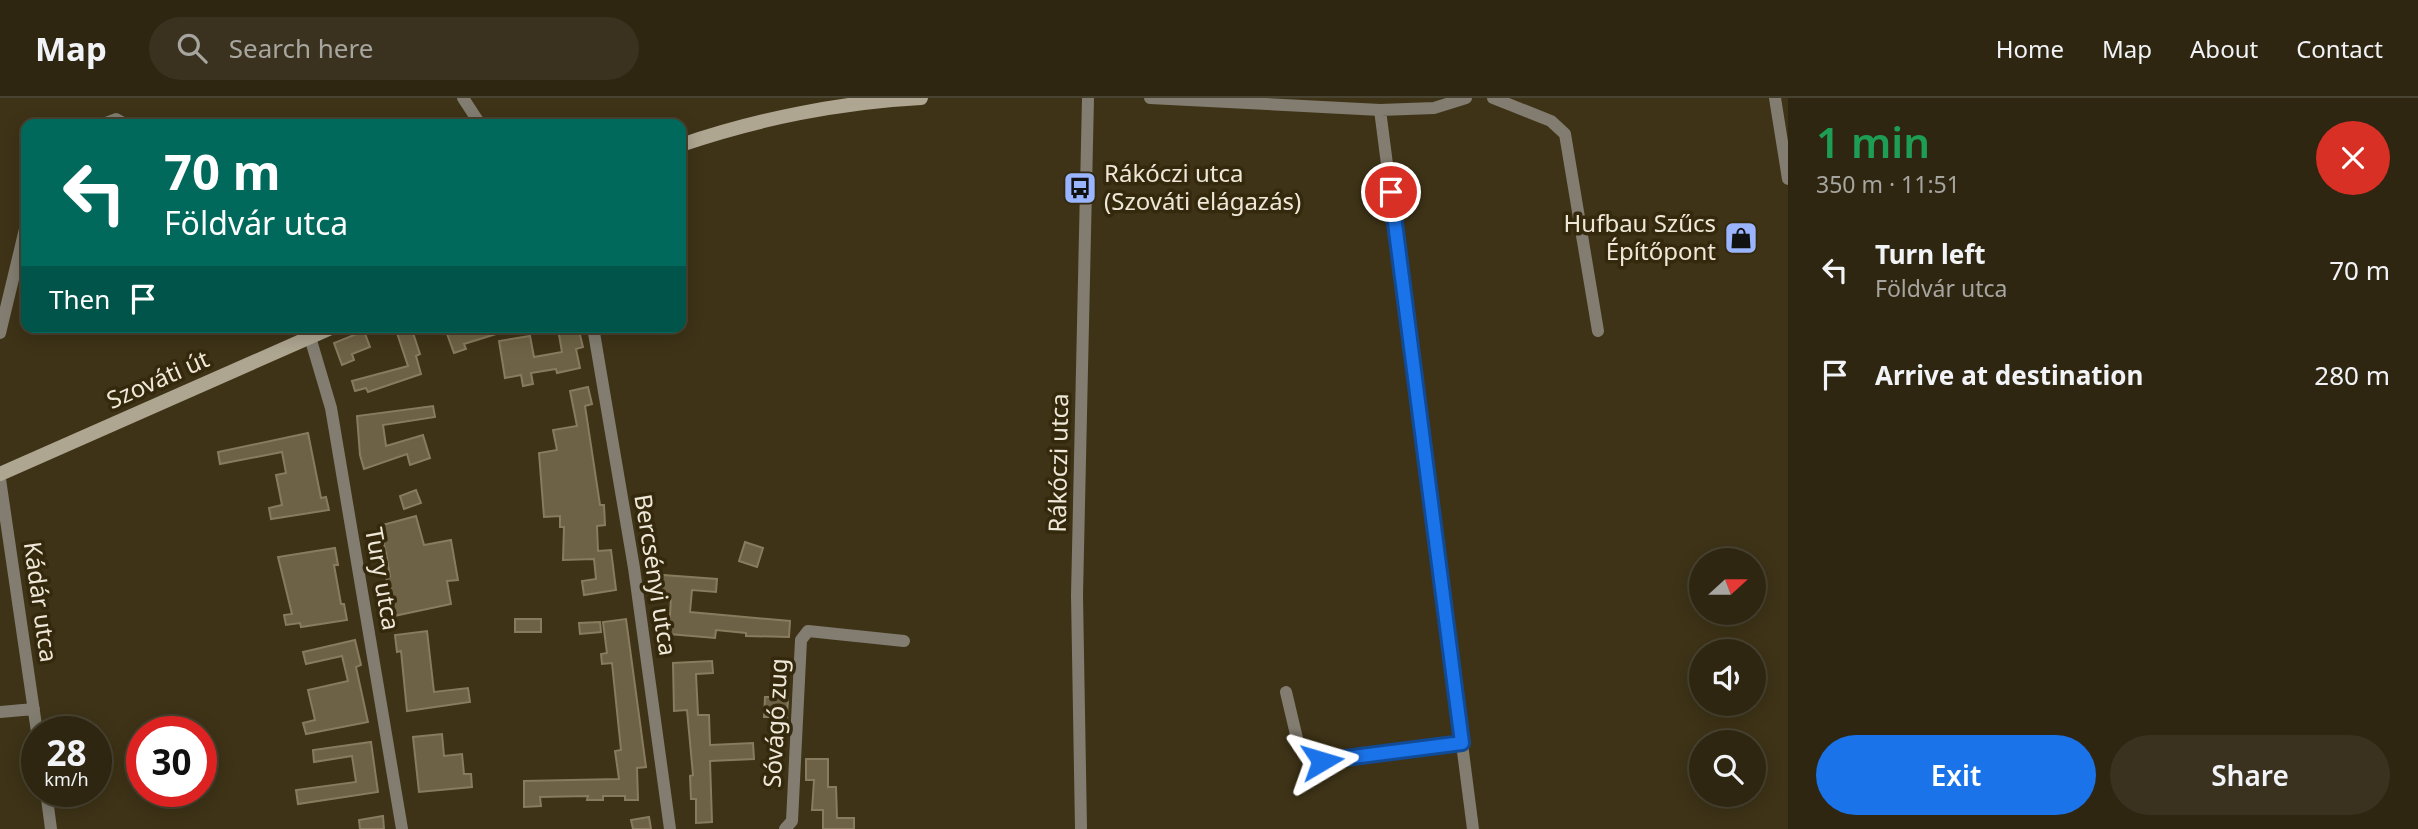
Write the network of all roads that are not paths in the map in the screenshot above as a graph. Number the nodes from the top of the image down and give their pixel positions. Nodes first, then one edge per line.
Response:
1 (463, 98) edge
2 (921, 98) edge
3 (1088, 98) edge
4 (1150, 98) edge
5 (1466, 98) edge
6 (1493, 98) edge
7 (1775, 98) edge
8 (886, 99) edge
9 (1380, 110) junction
10 (477, 119) edge
11 (686, 144) edge
12 (1788, 179) edge
13 (21, 246) edge
14 (1598, 331) dead end
15 (0, 333) edge
16 (307, 333) edge
17 (309, 333) edge
18 (594, 333) edge
19 (0, 474) edge
20 (0, 480) edge
21 (904, 641) dead end
22 (1286, 692) dead end
23 (34, 709) junction
24 (0, 712) edge
25 (35, 716) edge
26 (1462, 743) junction
27 (48, 807) edge
28 (51, 829) edge
29 (402, 829) edge
30 (670, 829) edge
31 (785, 829) edge
32 (1081, 829) edge
33 (1473, 829) edge

1 - 10 street
2 - 8 main road
3 - 32 street, Rákóczi utca
4 - 9 street
5 - 9 street
6 - 14 street
7 - 12 street
8 - 11 main road
9 - 26 street
13 - 15 street
16 - 19 main road, Szováti út
17 - 29 street, Tury utca
18 - 30 street, Bercsényi utca
20 - 23 street, Kádár utca
21 - 31 street, Sóvágó zug
22 - 26 street
23 - 24 street
23 - 25 street, Kádár utca
26 - 33 street
27 - 28 street

